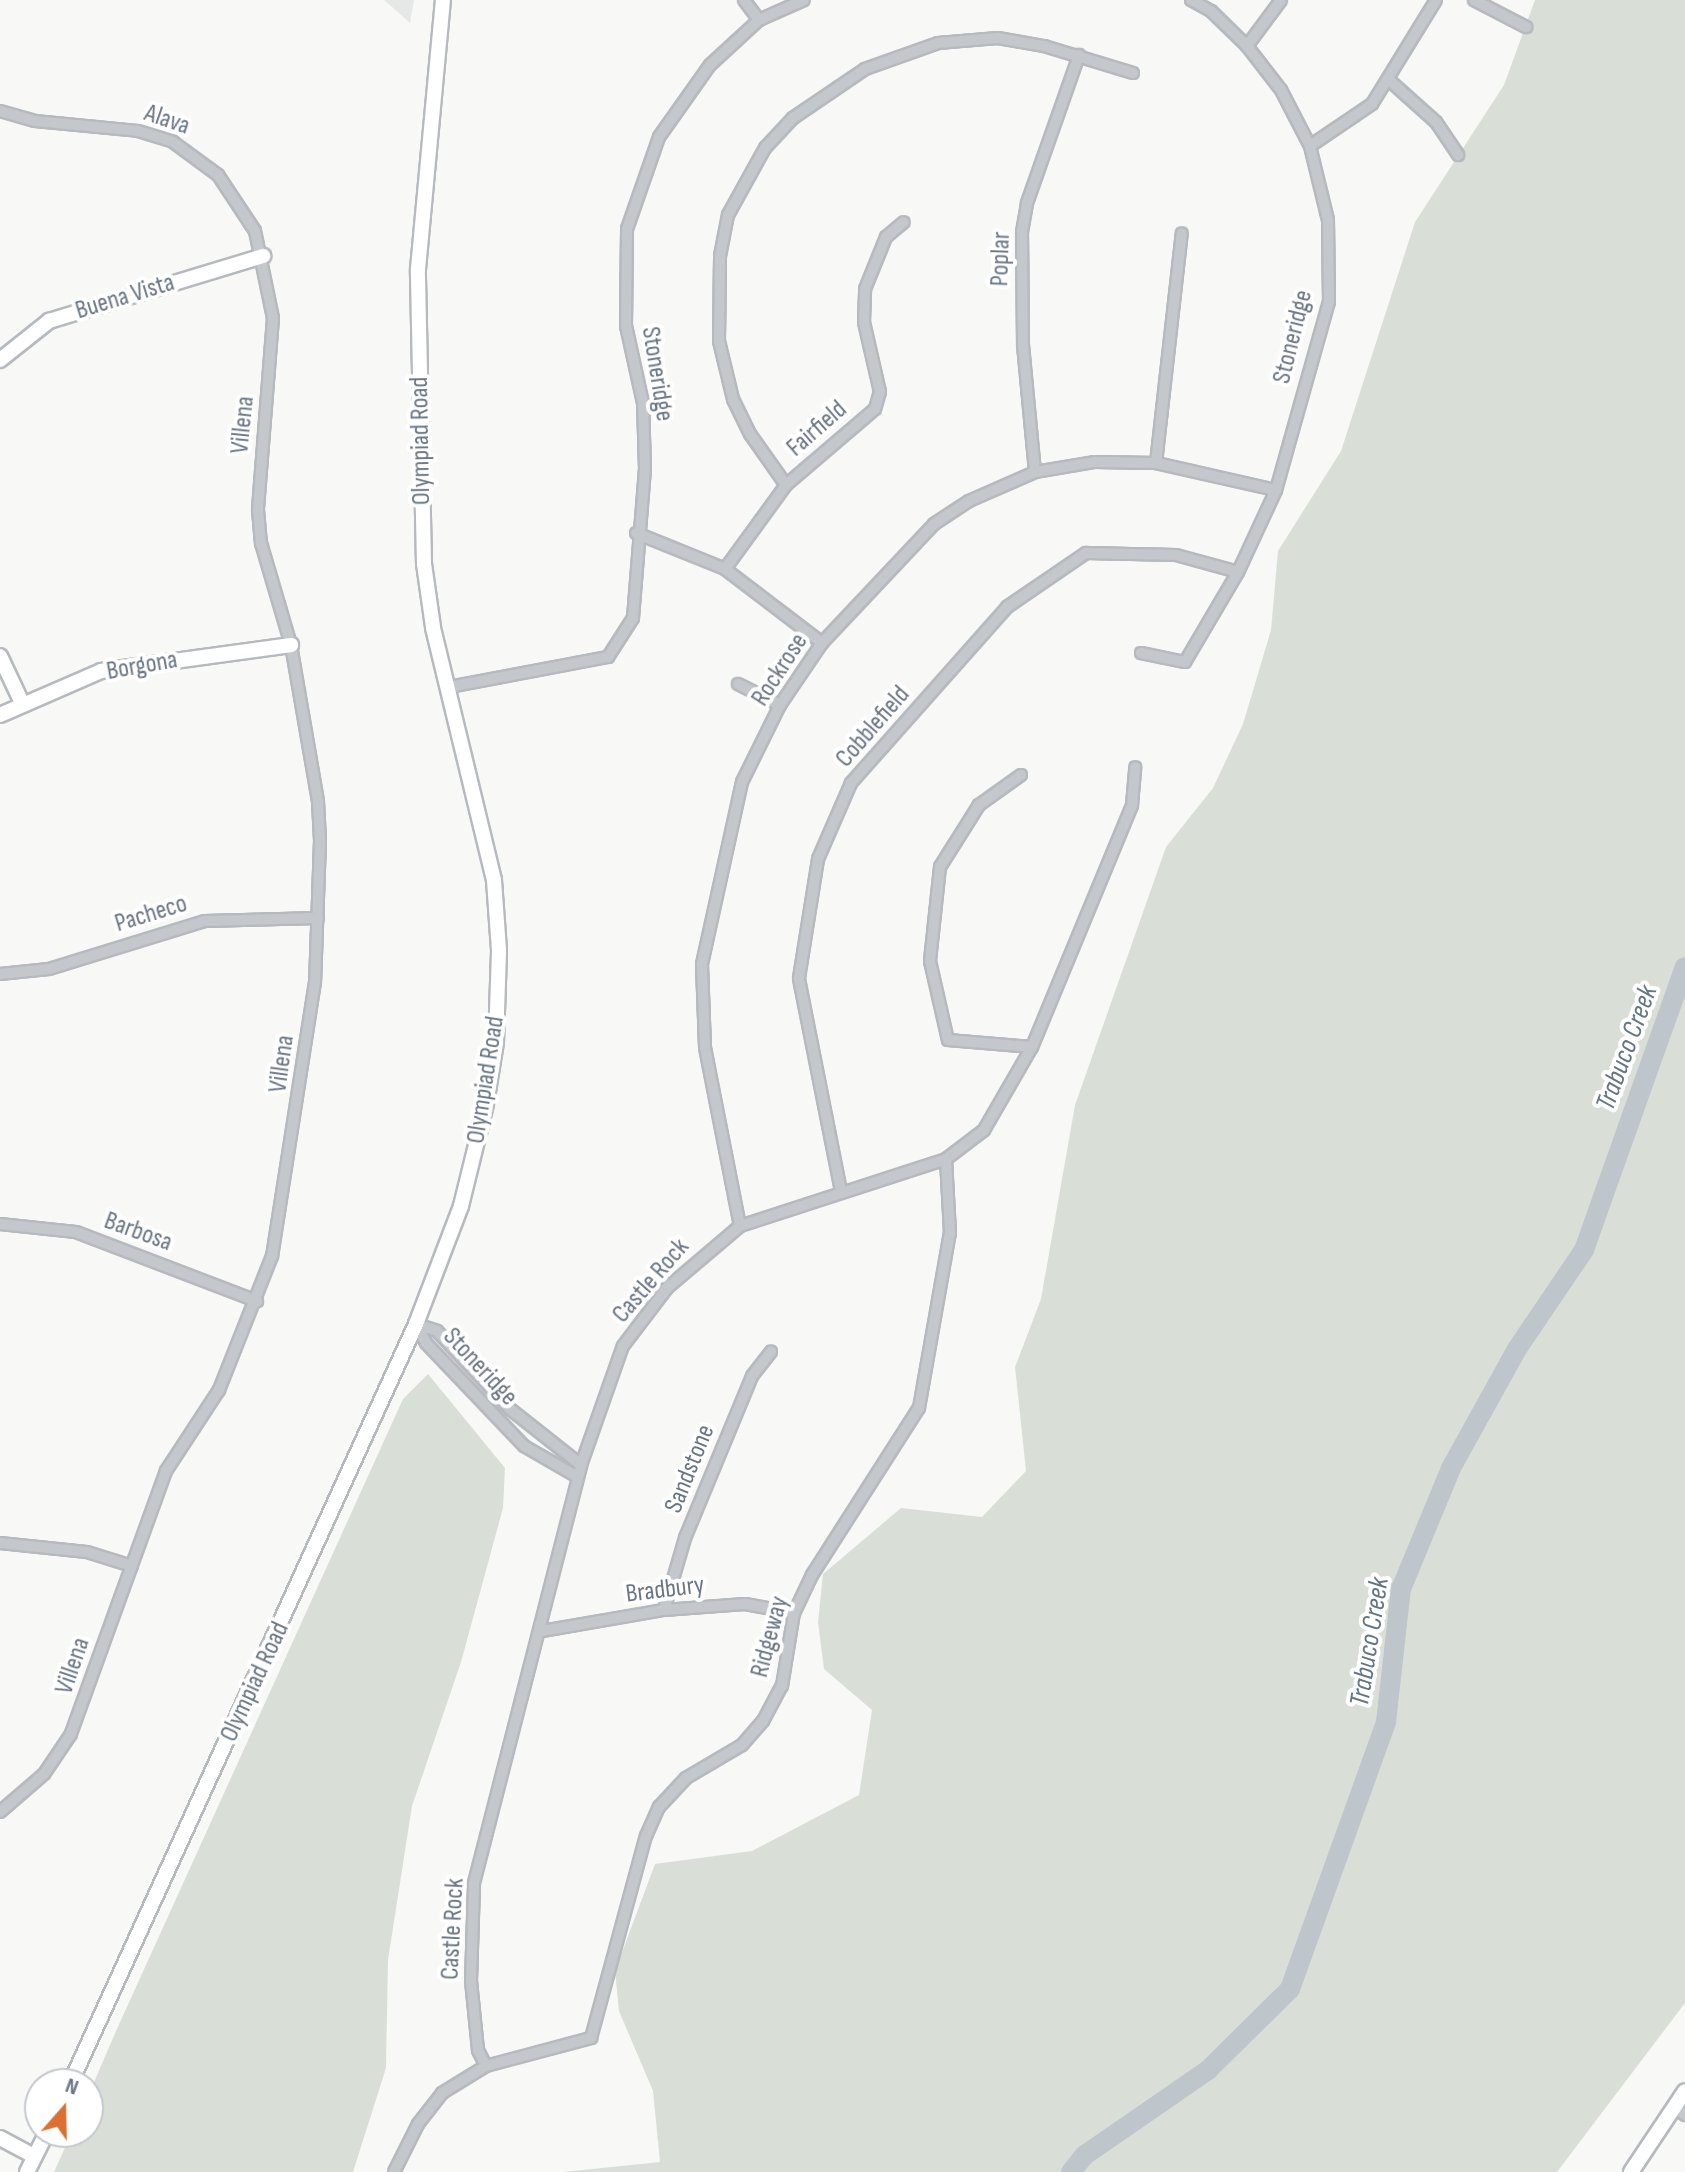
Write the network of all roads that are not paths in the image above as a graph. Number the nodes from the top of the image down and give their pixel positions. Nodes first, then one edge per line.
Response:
1 (443, 0) edge
2 (744, 0) edge
3 (804, 0) edge
4 (1191, 0) edge
5 (1281, 0) edge
6 (1436, 0) edge
7 (1474, 0) edge
8 (759, 20) junction
9 (1526, 27) dead end
10 (1247, 46) junction
11 (1079, 55) junction
12 (1133, 73) dead end
13 (1389, 80) junction
14 (0, 111) edge
15 (1310, 146) junction
16 (1458, 155) dead end
17 (904, 222) dead end
18 (1182, 233) dead end
19 (263, 256) junction
20 (0, 360) edge
21 (1156, 463) junction
22 (1035, 472) junction
23 (786, 485) junction
24 (1276, 490) junction
25 (636, 533) junction
26 (725, 569) junction
27 (1238, 572) junction
28 (822, 643) junction
29 (291, 645) junction
30 (1141, 653) dead end
31 (0, 656) edge
32 (738, 684) dead end
33 (449, 687) junction
34 (22, 703) junction
35 (780, 705) junction
36 (0, 715) edge
37 (1135, 767) dead end
38 (1021, 775) dead end
39 (318, 918) junction
40 (0, 974) edge
41 (1032, 1047) junction
42 (946, 1159) junction
43 (841, 1191) junction
44 (0, 1224) edge
45 (740, 1226) junction
46 (257, 1301) junction
47 (416, 1324) junction
48 (771, 1352) dead end
49 (460, 1353) junction
50 (450, 1364) junction
51 (551, 1442) junction
52 (542, 1458) junction
53 (581, 1465) junction
54 (578, 1477) junction
55 (0, 1543) edge
56 (132, 1566) junction
57 (664, 1610) junction
58 (794, 1613) junction
59 (542, 1631) junction
60 (0, 1812) edge
61 (486, 2066) junction
62 (77, 2068) edge
63 (1685, 2091) edge
64 (1679, 2111) edge
65 (0, 2138) edge
66 (38, 2148) edge
67 (34, 2156) junction
68 (27, 2172) edge
69 (394, 2172) edge
70 (1631, 2172) edge

1 - 33 main road, Olympiad Road
2 - 8 street
3 - 8 street, Stoneridge
4 - 10 street, Stoneridge
5 - 10 street
6 - 13 street
7 - 9 street
8 - 25 street, Stoneridge
10 - 15 street, Stoneridge
11 - 12 street
11 - 22 street, Poplar
11 - 23 street
13 - 15 street
13 - 16 street
14 - 19 street, Alava
15 - 24 street, Stoneridge
17 - 23 street, Fairfield
18 - 21 street
19 - 20 main road, Buena Vista
19 - 29 street, Villena
21 - 22 street, Rockrose
21 - 24 street, Rockrose
22 - 28 street, Rockrose
23 - 26 street, Fairfield
24 - 27 street, Stoneridge
25 - 26 street
25 - 33 street, Stoneridge
26 - 28 street
27 - 30 street, Stoneridge
27 - 43 street, Cobblefield
28 - 35 street, Rockrose
29 - 34 main road, Borgona
29 - 39 street, Villena
31 - 34 main road
32 - 35 street
33 - 47 main road, Olympiad Road
34 - 36 main road, Borgona
35 - 45 street, Rockrose
37 - 41 street, Castle Rock
38 - 41 street
39 - 40 street, Pacheco
39 - 46 street, Villena
41 - 42 street, Castle Rock
42 - 43 street, Castle Rock
42 - 58 street, Ridgeway
43 - 45 street, Castle Rock
44 - 46 street, Barbosa
45 - 53 street, Castle Rock
46 - 56 street, Villena
47 - 49 street, Stoneridge
47 - 50 street, Stoneridge
47 - 62 main road, Olympiad Road
48 - 57 street, Sandstone
49 - 50 street
49 - 51 street, Stoneridge
50 - 52 street, Stoneridge
51 - 52 street
51 - 53 street, Stoneridge
52 - 54 street, Stoneridge
53 - 54 street, Castle Rock
54 - 59 street, Castle Rock
55 - 56 street
56 - 60 street, Villena
57 - 58 street, Bradbury
57 - 59 street, Bradbury
58 - 61 street, Ridgeway
59 - 61 street, Castle Rock
61 - 69 street
63 - 64 main road
64 - 70 main road
65 - 67 main road
66 - 67 main road
67 - 68 main road

